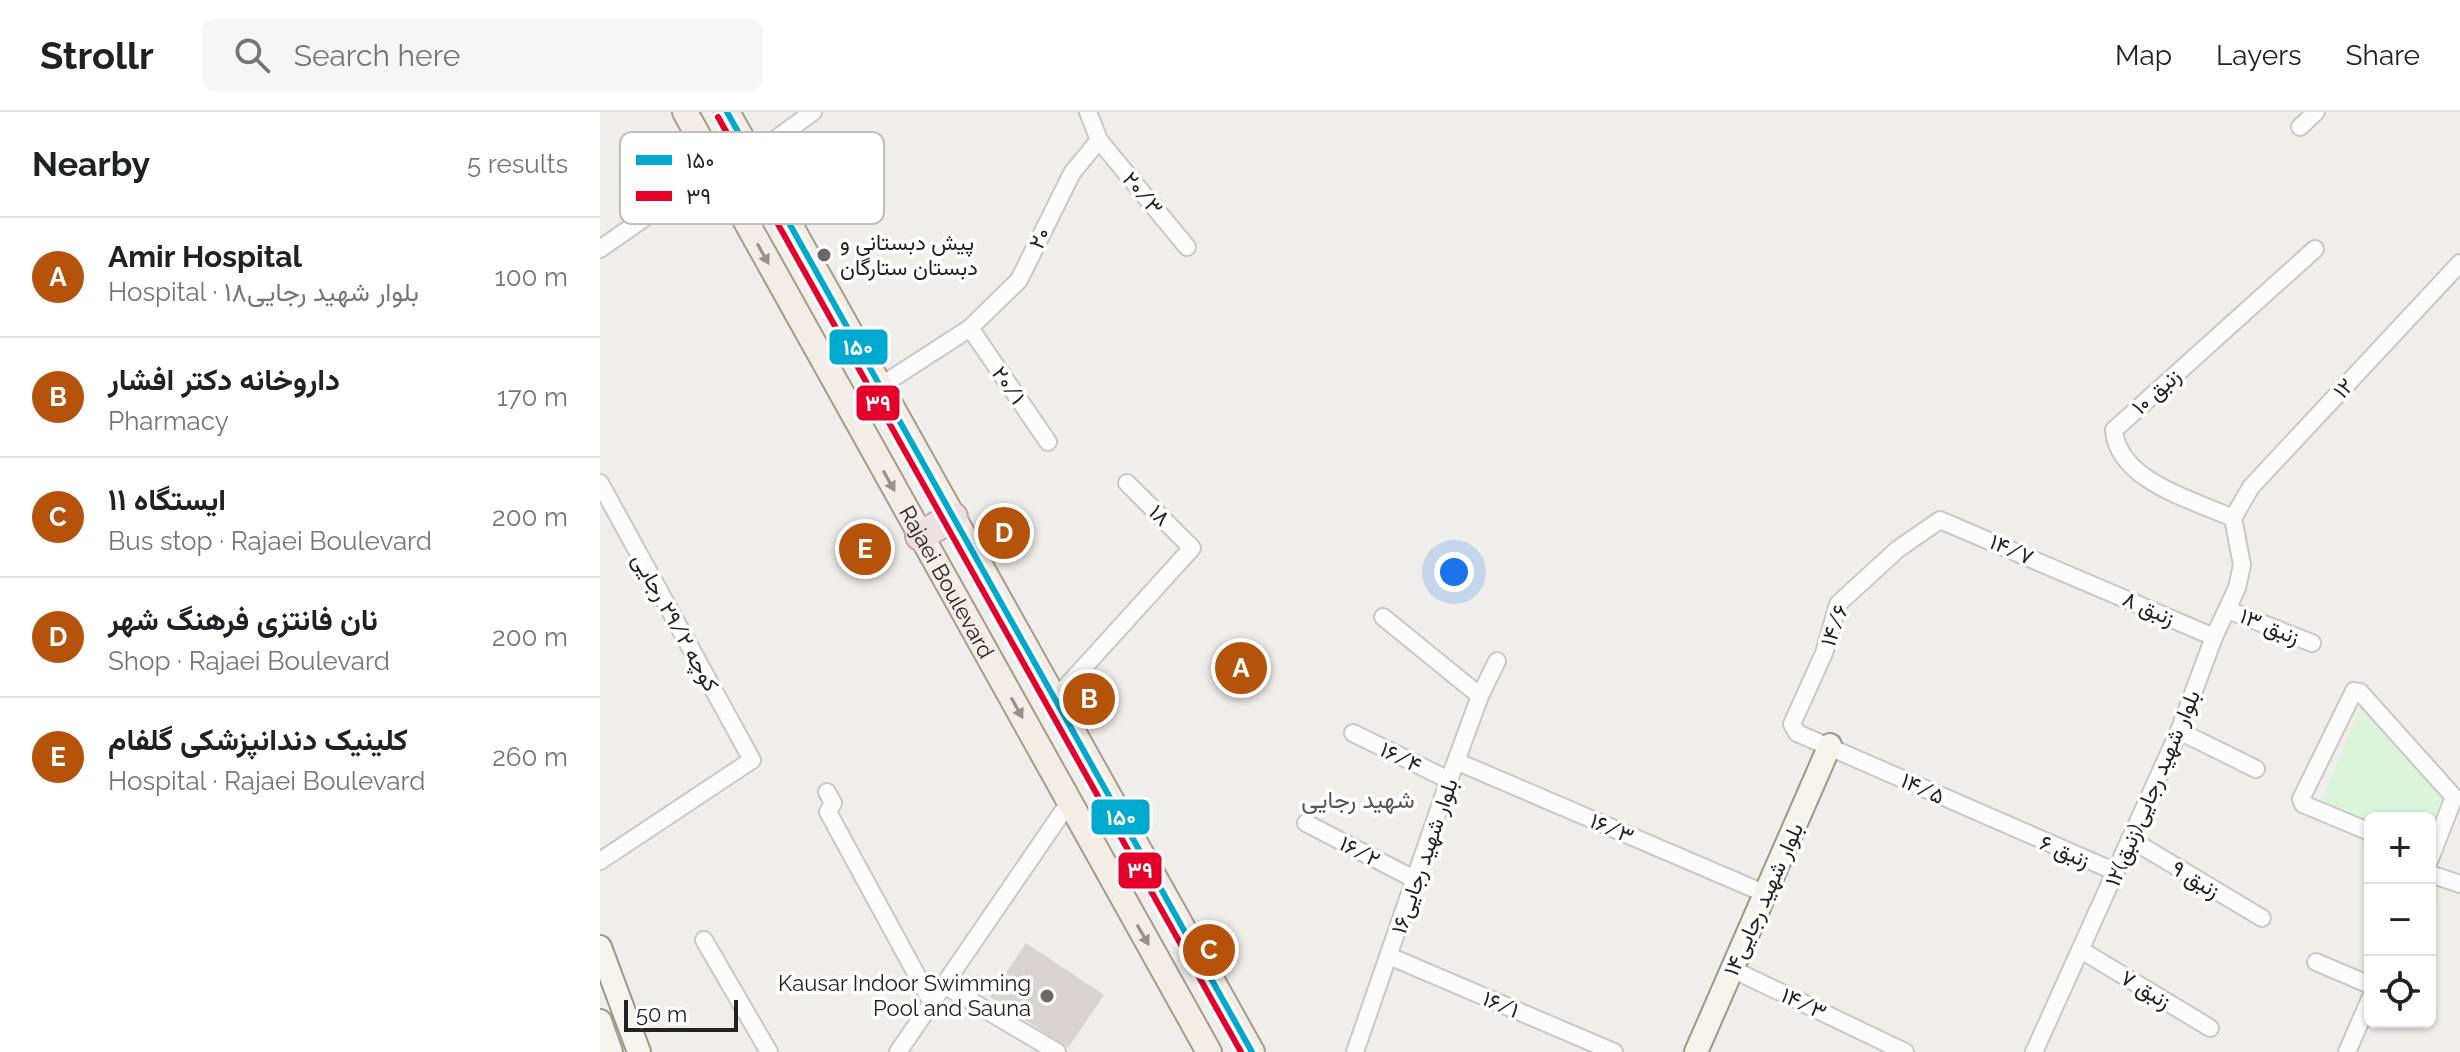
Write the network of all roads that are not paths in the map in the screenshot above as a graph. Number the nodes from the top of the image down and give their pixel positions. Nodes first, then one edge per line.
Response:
1 (685, 112) edge
2 (727, 112) edge
3 (813, 112) edge
4 (1088, 112) edge
5 (2316, 112) edge
6 (2300, 127) dead end
7 (696, 132) edge
8 (738, 132) edge
9 (785, 132) edge
10 (1099, 140) junction
11 (636, 224) edge
12 (747, 224) edge
13 (789, 224) edge
14 (1187, 247) dead end
15 (600, 249) edge
16 (2315, 249) dead end
17 (2460, 263) edge
18 (970, 328) junction
19 (879, 387) junction
20 (1048, 442) dead end
21 (600, 483) edge
22 (1127, 483) dead end
23 (953, 517) junction
24 (2233, 518) junction
25 (1940, 520) joint
26 (920, 536) junction
27 (2084, 579) joint
28 (2228, 610) junction
29 (1383, 617) dead end
30 (2214, 637) junction
31 (2312, 643) dead end
32 (1497, 661) dead end
33 (1480, 696) junction
34 (1055, 699) junction
35 (2179, 731) junction
36 (1353, 733) dead end
37 (1830, 745) junction
38 (1458, 762) junction
39 (2256, 769) dead end
40 (1449, 780) junction
41 (827, 792) dead end
42 (1070, 801) junction
43 (2456, 805) edge
44 (1306, 823) dead end
45 (2364, 829) edge
46 (2015, 830) joint
47 (2130, 839) junction
48 (2436, 847) edge
49 (600, 861) edge
50 (2116, 872) junction
51 (2436, 876) edge
52 (1414, 879) junction
53 (2460, 884) edge
54 (1766, 894) junction
55 (2262, 918) dead end
56 (704, 940) dead end
57 (600, 947) edge
58 (2081, 950) junction
59 (1389, 956) junction
60 (2316, 962) dead end
61 (1732, 969) junction
62 (2364, 982) edge
63 (944, 985) junction
64 (932, 1003) junction
65 (2364, 1013) edge
66 (600, 1021) edge
67 (2210, 1028) dead end
68 (611, 1052) edge
69 (639, 1052) edge
70 (769, 1052) edge
71 (898, 1052) edge
72 (1057, 1052) edge
73 (1209, 1052) edge
74 (1252, 1052) edge
75 (1355, 1052) edge
76 (1614, 1052) edge
77 (1696, 1052) edge
78 (1905, 1052) edge
79 (2034, 1052) edge
80 (2347, 1052) edge

1 - 7 main road, Rajaei Boulevard
2 - 8 main road, Rajaei Boulevard
3 - 9 street
4 - 10 street, ۲۰/۳
5 - 6 street
10 - 14 street, ۲۰/۳
10 - 18 street, ۲۰
11 - 15 street
12 -> 26 main road, Rajaei Boulevard
13 - 19 main road, Rajaei Boulevard
16 - 24 street, زنبق ۱۰
17 - 24 street, ۱۲
18 - 19 street, ۲۰
18 - 20 street, ۲۰/۱
19 - 23 main road, Rajaei Boulevard
21 - 49 street, کوچه ۲۹/۲ رجایی
22 - 34 street, ۱۸
23 - 26 highway
23 - 34 main road, Rajaei Boulevard
24 - 28 street, ۱۲بلوار شهید رجایی(زنبق)
25 - 27 street, ۱۴/۷
25 - 37 street, ۱۴/۶
26 -> 42 main road, Rajaei Boulevard
27 - 30 street, زنبق ۸
28 - 30 street, ۱۲بلوار شهید رجایی(زنبق)
28 - 31 street, زنبق ۱۳
29 - 33 street
30 - 35 street, ۱۲بلوار شهید رجایی(زنبق)
32 - 33 street, بلوار شهید رجایی۱۶
33 - 38 street, بلوار شهید رجایی۱۶
34 - 74 main road, Rajaei Boulevard
35 - 39 street
35 - 47 street, ۱۲بلوار شهید رجایی(زنبق)
36 - 40 street, ۱۶/۴
37 - 46 street, ۱۴/۵
37 - 54 street, بلوار شهید رجایی۱۴
38 - 40 street, بلوار شهید رجایی۱۶
38 - 54 street, ۱۶/۳
40 - 52 street, بلوار شهید رجایی۱۶
41 - 64 street
42 - 63 street
42 -> 73 main road, Rajaei Boulevard
43 - 45 street
43 - 48 street
44 - 52 street, ۱۶/۲
46 - 50 street, زنبق ۶
47 - 50 street, ۱۲بلوار شهید رجایی(زنبق)
47 - 55 street, زنبق ۹
50 - 58 street, ۱۲بلوار شهید رجایی(زنبق)
51 - 53 street
52 - 59 street, بلوار شهید رجایی۱۶
54 - 61 street, بلوار شهید رجایی۱۴
56 - 70 street
57 - 69 street
58 - 67 street, زنبق ۷
58 - 79 street, ۱۲بلوار شهید رجایی(زنبق)
59 - 75 street, بلوار شهید رجایی۱۶
59 - 76 street, ۱۶/۱
60 - 62 street
61 - 77 street, بلوار شهید رجایی۱۴
61 - 78 street, ۱۴/۳
63 - 64 street
63 - 72 street
64 - 71 street
65 - 80 street
66 - 68 street

